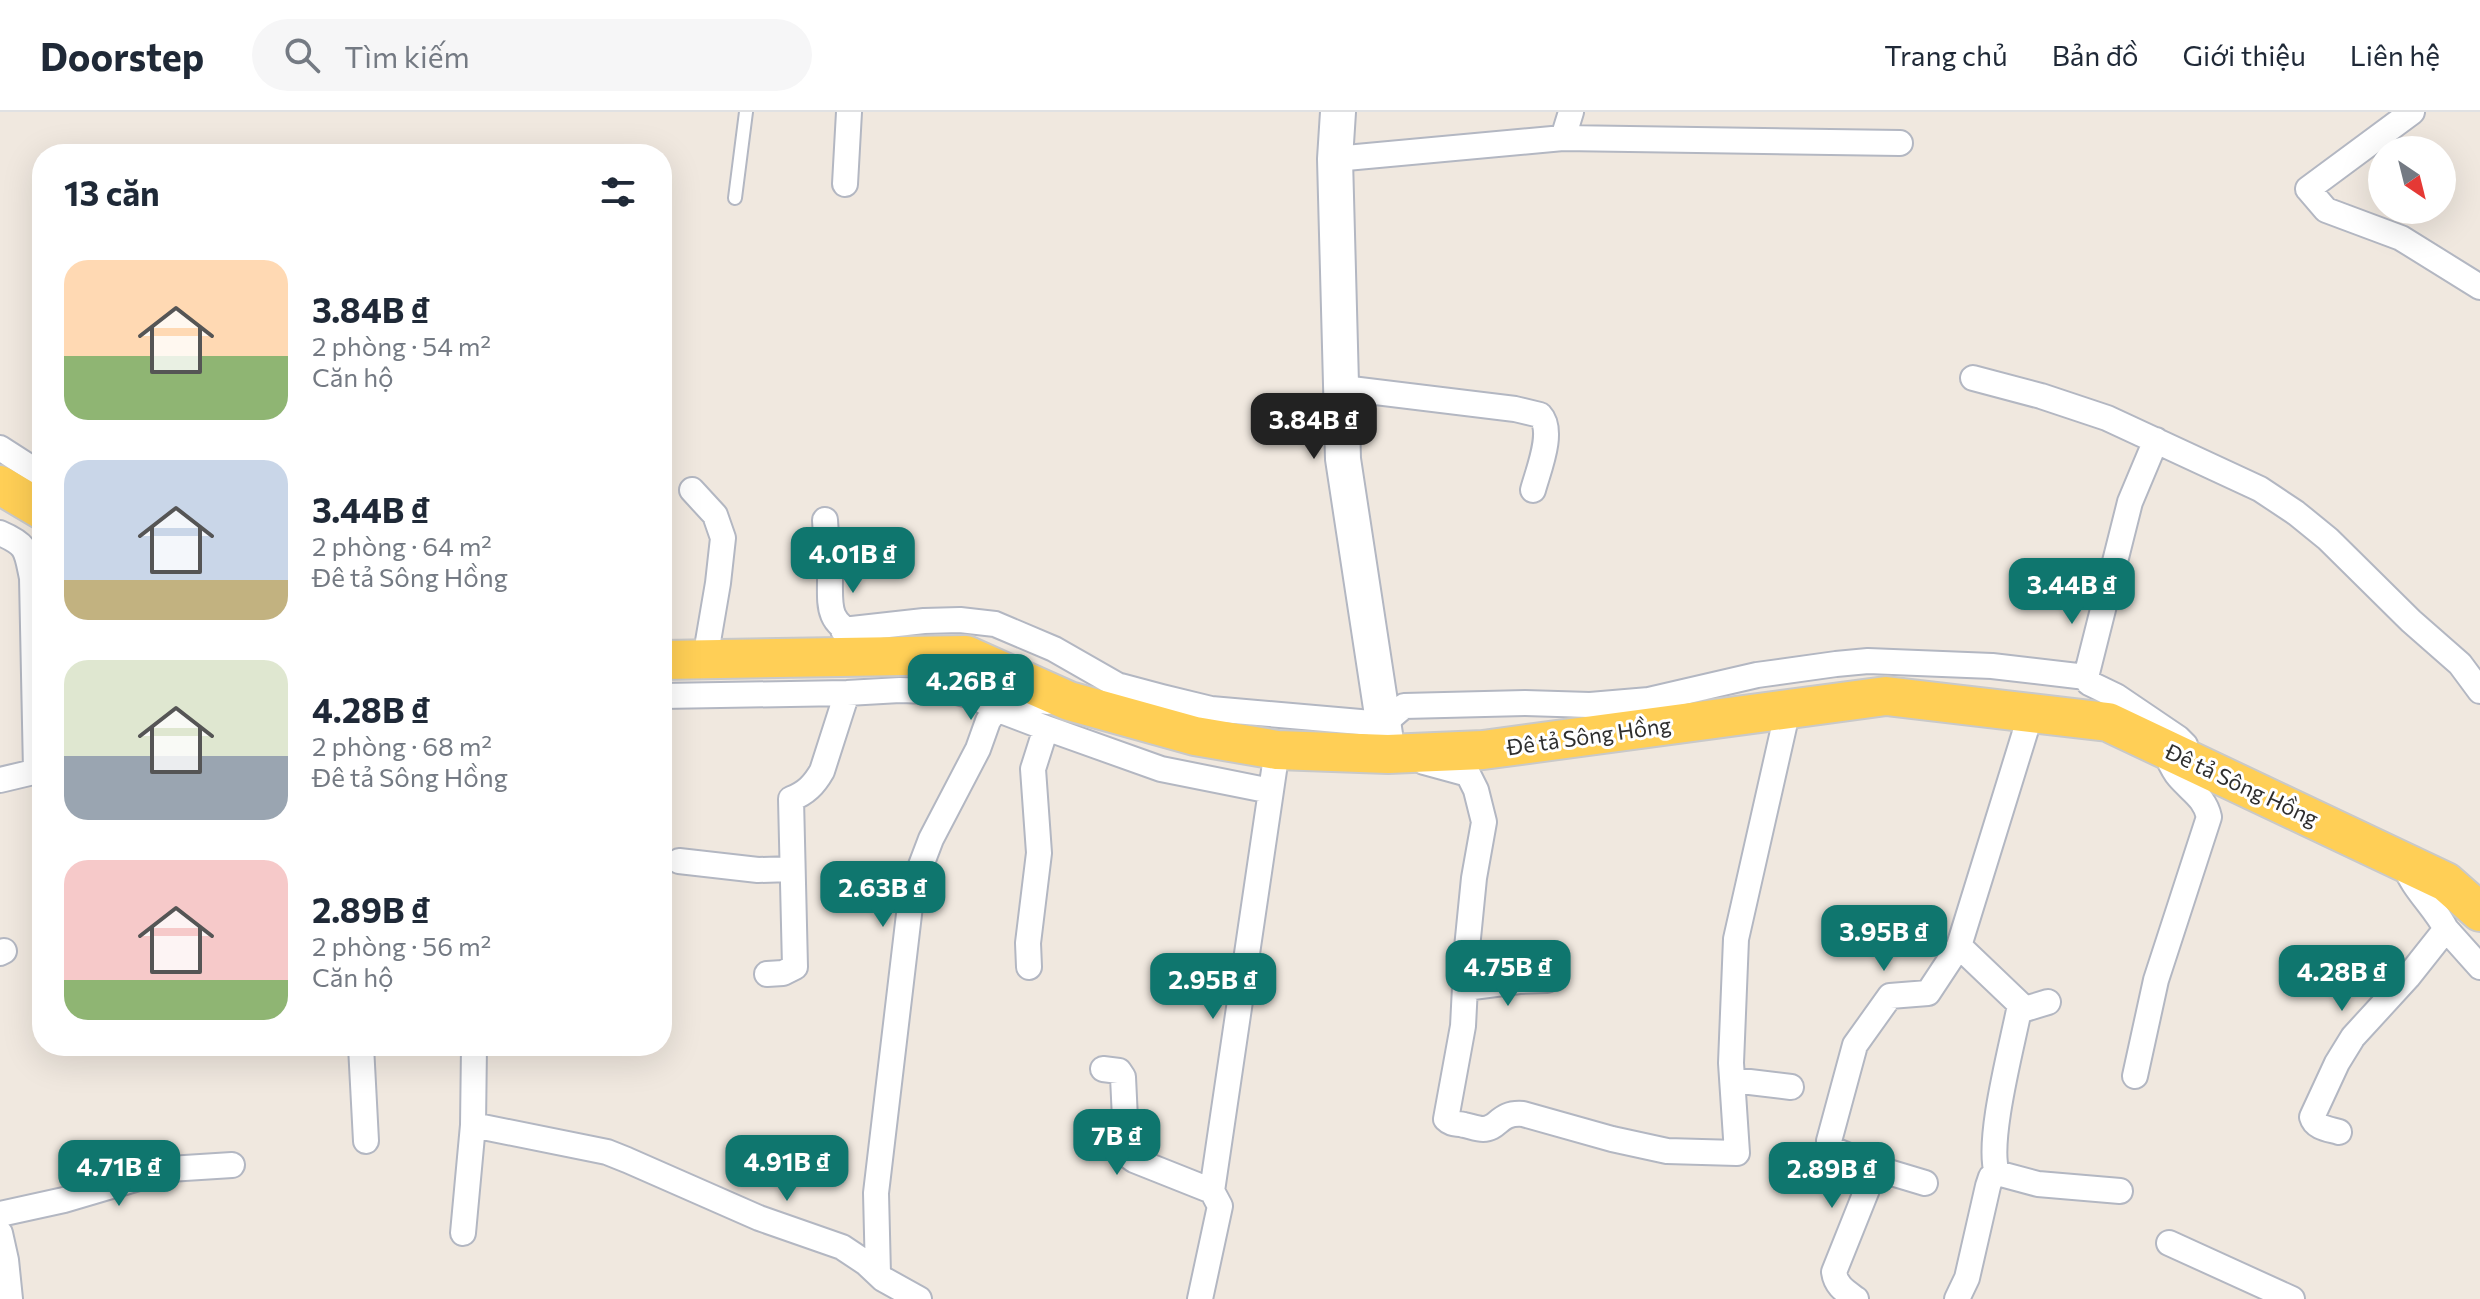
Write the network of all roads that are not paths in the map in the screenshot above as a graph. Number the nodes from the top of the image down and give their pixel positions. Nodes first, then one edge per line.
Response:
1 (746, 112) edge
2 (849, 112) edge
3 (1338, 112) edge
4 (1571, 112) edge
5 (2412, 112) edge
6 (1563, 138) junction
7 (1900, 143) dead end
8 (1335, 159) junction
9 (845, 184) dead end
10 (735, 198) dead end
11 (2480, 287) edge
12 (1973, 378) dead end
13 (1343, 388) junction
14 (2156, 440) junction
15 (0, 448) edge
16 (32, 469) edge
17 (0, 485) edge
18 (692, 490) dead end
19 (1533, 490) dead end
20 (32, 504) edge
21 (825, 520) dead end
22 (0, 533) edge
23 (32, 578) edge
24 (843, 630) junction
25 (903, 656) junction
26 (705, 659) junction
27 (672, 660) edge
28 (2086, 677) junction
29 (1117, 685) junction
30 (2480, 691) edge
31 (847, 693) junction
32 (672, 696) edge
33 (996, 709) junction
34 (1788, 709) junction
35 (2031, 713) junction
36 (1057, 714) junction
37 (1159, 726) junction
38 (1385, 739) junction
39 (1277, 750) junction
40 (2179, 755) junction
41 (32, 772) edge
42 (0, 780) edge
43 (1271, 791) junction
44 (679, 861) dead end
45 (2403, 862) junction
46 (792, 869) junction
47 (2480, 912) edge
48 (2446, 929) junction
49 (1959, 946) junction
50 (1029, 967) dead end
51 (2480, 967) edge
52 (767, 974) dead end
53 (1547, 980) dead end
54 (1465, 988) junction
55 (2048, 1002) dead end
56 (2020, 1005) junction
57 (362, 1056) edge
58 (474, 1056) edge
59 (1103, 1069) dead end
60 (2135, 1076) dead end
61 (1733, 1080) junction
62 (1791, 1087) dead end
63 (473, 1125) junction
64 (2339, 1132) dead end
65 (366, 1141) dead end
66 (232, 1165) dead end
67 (1876, 1167) junction
68 (1997, 1173) junction
69 (1925, 1183) dead end
70 (1212, 1191) junction
71 (2120, 1191) dead end
72 (0, 1214) edge
73 (0, 1233) edge
74 (463, 1233) dead end
75 (2169, 1243) dead end
76 (878, 1274) junction
77 (10, 1299) edge
78 (919, 1299) edge
79 (1200, 1299) edge
80 (1856, 1299) edge
81 (1957, 1299) edge
82 (2292, 1299) edge

1 - 10 lane
2 - 9 street
3 - 8 street
4 - 6 street
5 - 11 street
6 - 7 street
6 - 8 street
8 - 13 street
12 - 14 street
13 - 19 street
13 - 38 street
14 - 28 street
14 - 30 street
15 - 16 street
17 - 20 main road
18 - 26 street
21 - 24 street
22 - 23 street
24 - 25 street
24 - 29 street
25 - 26 main road, Đê tả Sông Hồng
25 - 36 main road, Đê tả Sông Hồng
26 - 27 main road, Đê tả Sông Hồng
28 - 38 street
28 - 40 street
29 - 37 street
29 - 38 street
31 - 32 street
31 - 33 street
31 - 46 street
33 - 36 street
33 - 36 street
33 - 76 street
34 - 35 main road, Đê tả Sông Hồng
34 - 38 main road, Đê tả Sông Hồng
34 - 61 street
35 - 40 main road, Đê tả Sông Hồng
35 - 49 street
36 - 37 main road, Đê tả Sông Hồng
36 - 43 street
36 - 50 street
37 - 39 main road, Đê tả Sông Hồng
38 - 39 main road, Đê tả Sông Hồng
38 - 54 street
39 - 43 street
40 - 45 main road, Đê tả Sông Hồng
40 - 60 street
41 - 42 street
43 - 70 street
44 - 46 street
45 - 47 main road, Đê tả Sông Hồng
45 - 48 street
46 - 52 street
48 - 51 street
48 - 64 street
49 - 56 street
49 - 67 street
53 - 54 street
54 - 61 street
55 - 56 street
56 - 68 street
57 - 65 street
58 - 63 street
59 - 70 street
61 - 62 street
63 - 74 street
63 - 76 street
66 - 72 street
67 - 69 street
67 - 80 street
68 - 71 street
68 - 81 street
70 - 79 street
73 - 77 street
75 - 82 street
76 - 78 street

